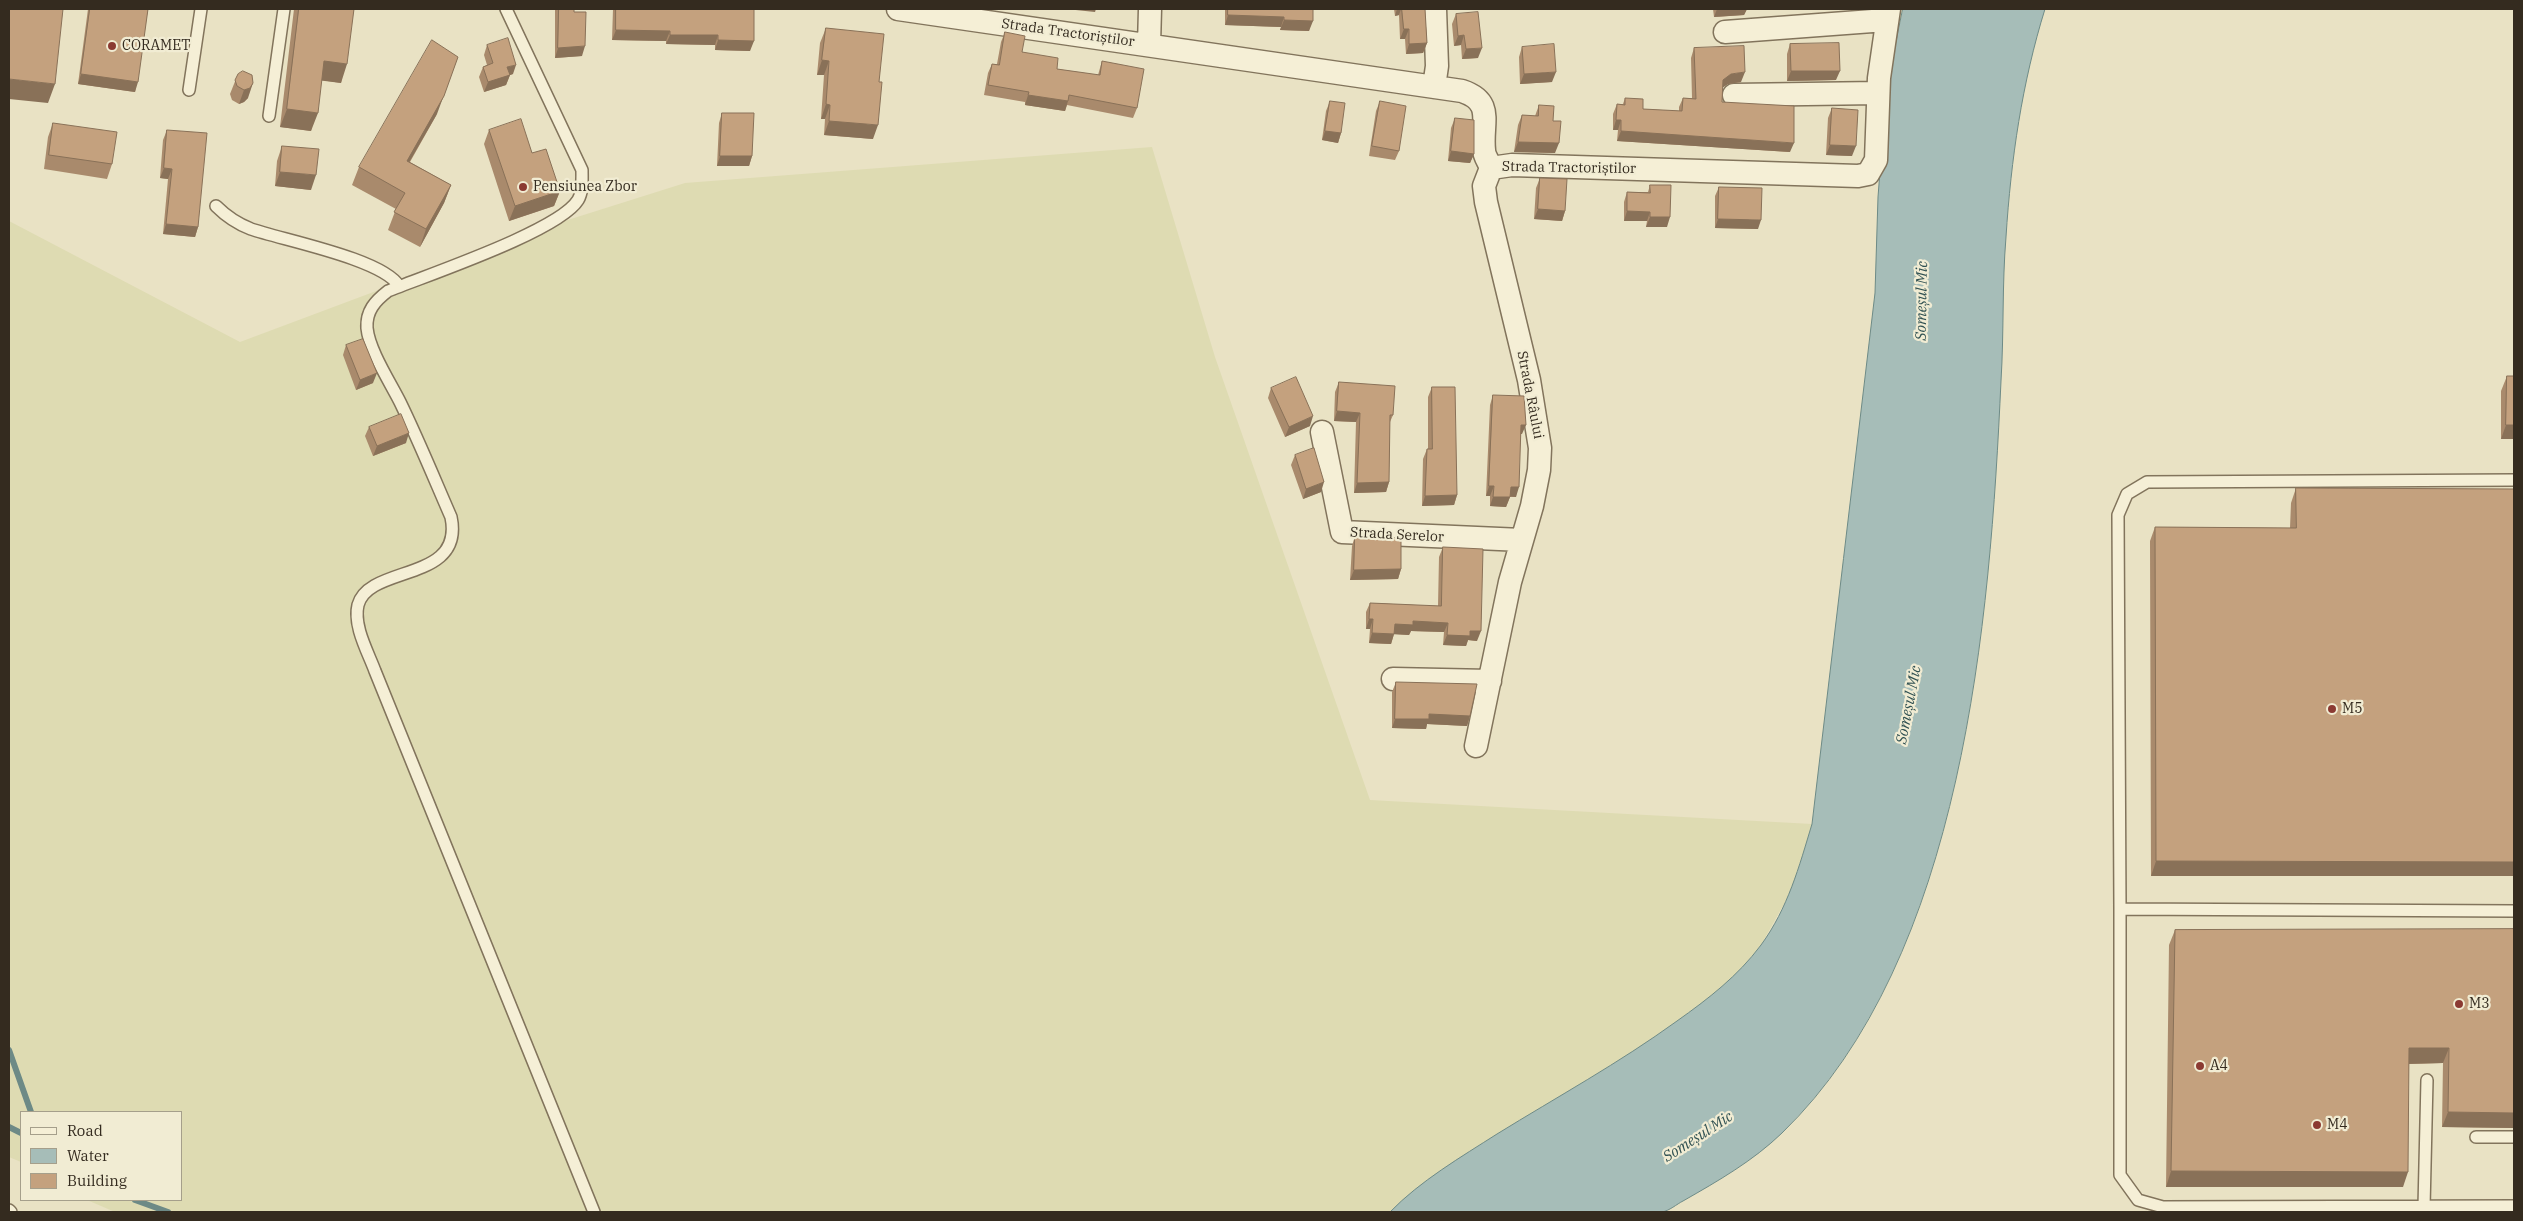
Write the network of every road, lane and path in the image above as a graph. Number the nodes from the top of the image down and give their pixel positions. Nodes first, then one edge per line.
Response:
1 (201, 9) edge
2 (284, 9) edge
3 (506, 9) edge
4 (898, 9) edge
5 (1150, 9) edge
6 (1435, 9) edge
7 (1888, 14) edge
8 (1725, 32) dead end
9 (1149, 45) junction
10 (1434, 87) junction
11 (189, 90) dead end
12 (1878, 93) junction
13 (1734, 95) dead end
14 (269, 116) dead end
15 (1491, 168) junction
16 (216, 206) dead end
17 (399, 286) junction
18 (1322, 432) dead end
19 (2514, 480) edge
20 (1522, 540) junction
21 (1393, 679) dead end
22 (1490, 682) junction
23 (1476, 746) dead end
24 (2120, 909) junction
25 (2514, 911) edge
26 (2427, 1080) dead end
27 (2476, 1137) dead end
28 (2514, 1137) edge
29 (2514, 1206) edge
30 (2424, 1207) junction
31 (594, 1212) edge

1 - 11 lane
2 - 14 lane
3 - 17 lane
4 - 9 street, Strada Tractoriștilor
5 - 9 street, Strada Tractoriștilor
6 - 10 street
7 - 8 street
7 - 12 street
9 - 10 street, Strada Tractoriștilor
10 - 15 street, Strada Tractoriștilor
12 - 13 street
12 - 15 street, Strada Tractoriștilor
15 - 20 street, Strada Râului
16 - 17 lane
17 - 31 lane
18 - 20 street, Strada Serelor
19 - 24 lane
20 - 22 street, Strada Râului
21 - 22 street
22 - 23 street, Strada Râului
24 - 25 lane
24 - 30 lane
26 - 30 lane
27 - 28 lane
29 - 30 lane

